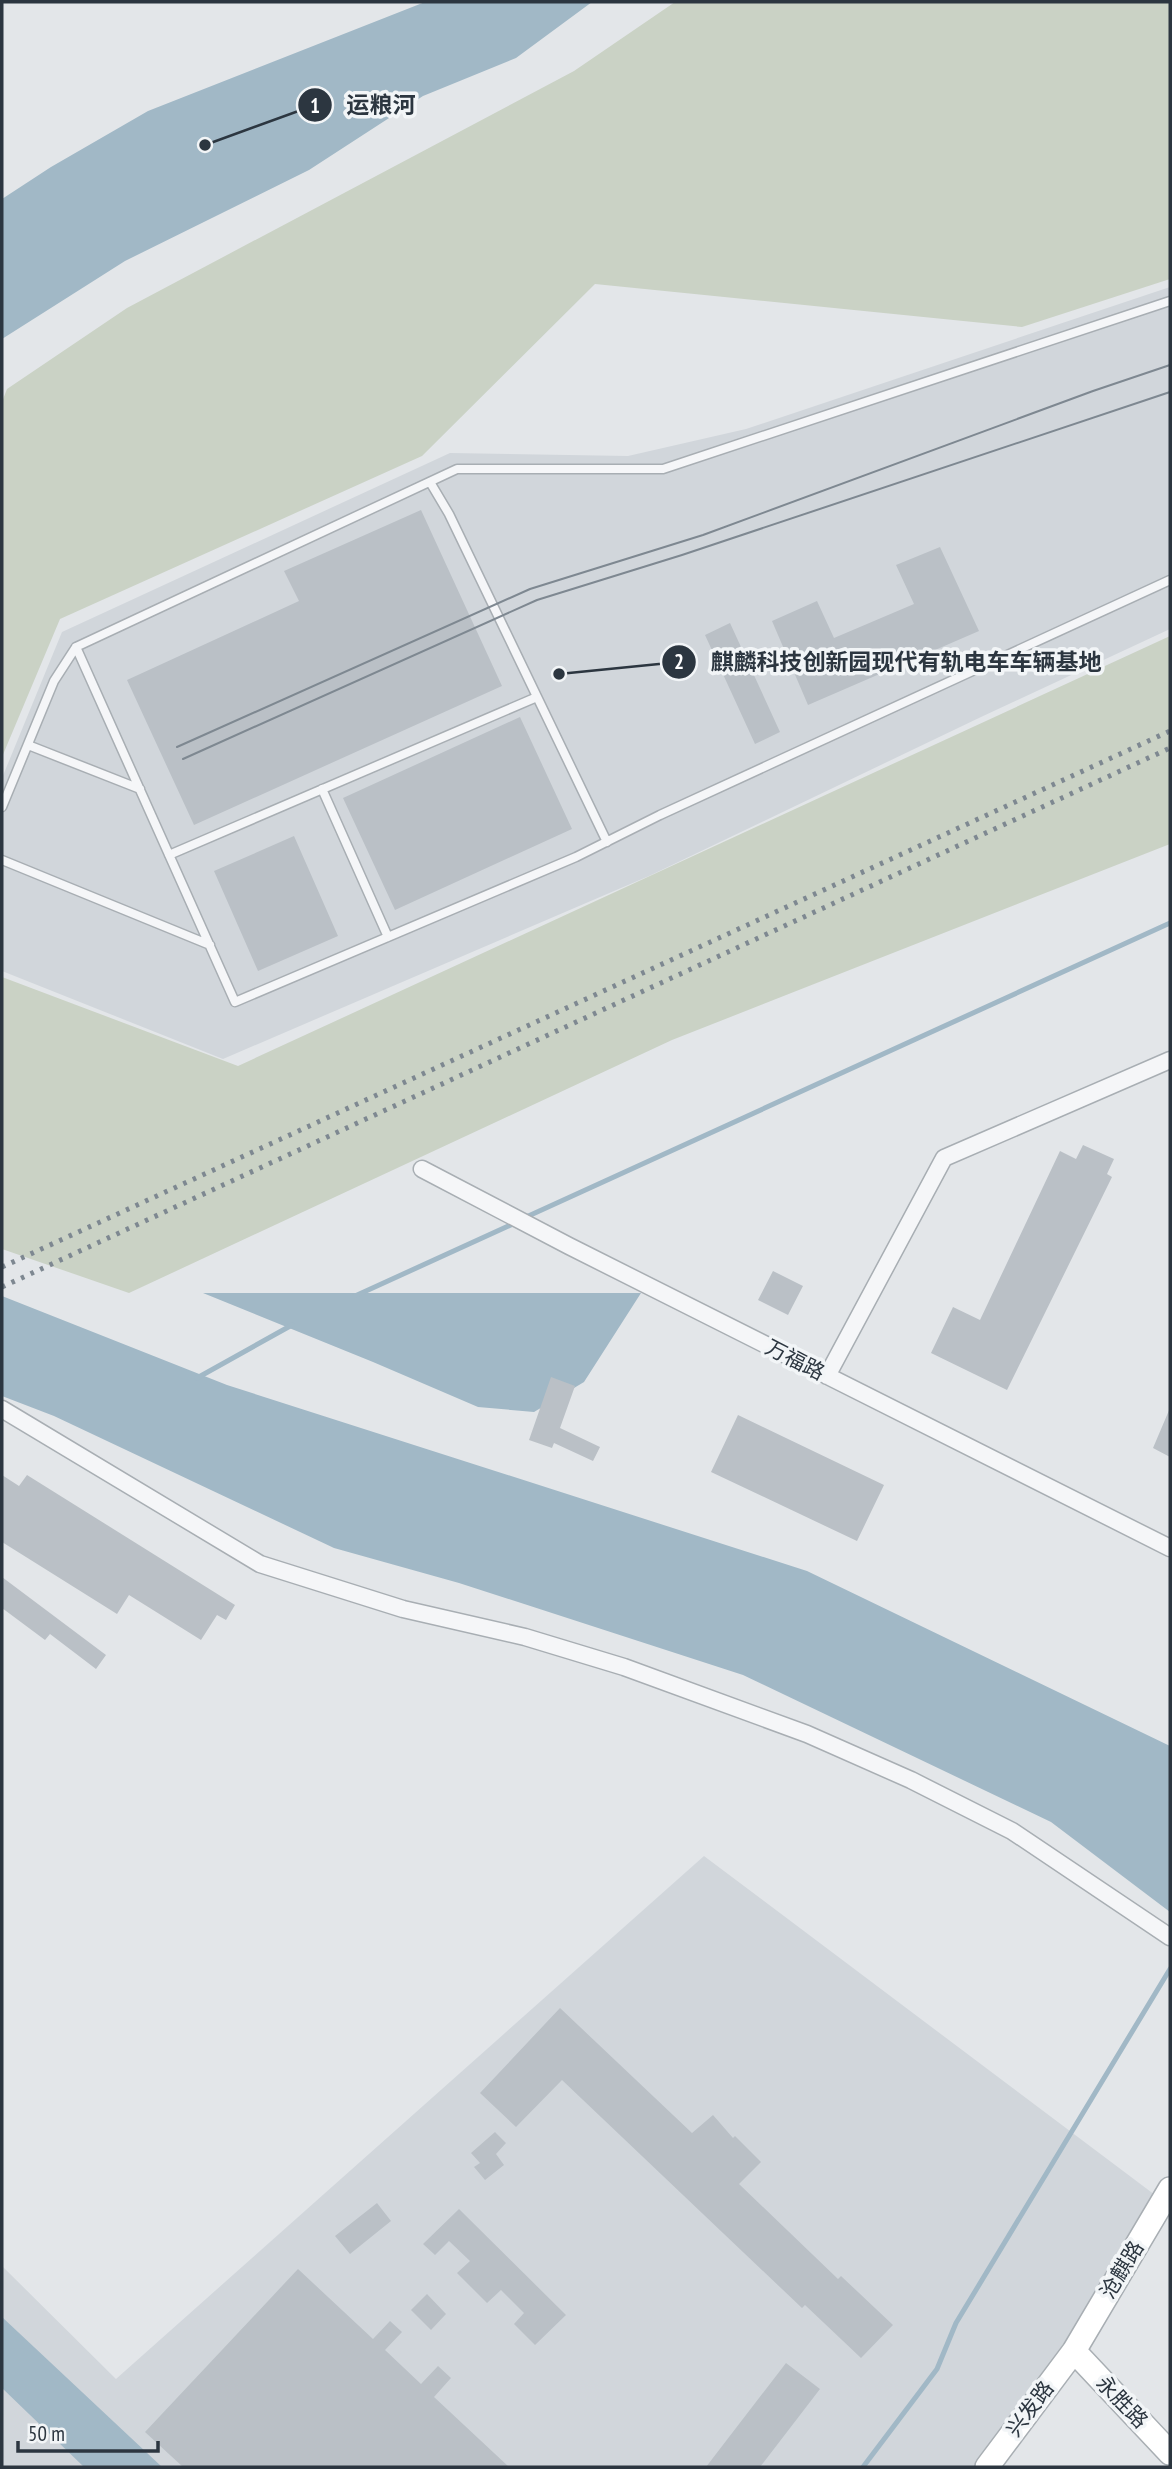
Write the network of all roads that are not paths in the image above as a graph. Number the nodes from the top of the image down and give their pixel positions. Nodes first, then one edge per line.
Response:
1 (1170, 301) edge
2 (430, 482) junction
3 (1170, 580) edge
4 (76, 646) junction
5 (537, 697) junction
6 (28, 745) junction
7 (140, 789) junction
8 (322, 789) junction
9 (2, 807) edge
10 (607, 842) junction
11 (169, 855) junction
12 (2, 860) edge
13 (388, 937) junction
14 (210, 945) junction
15 (1170, 1060) edge
16 (422, 1169) dead end
17 (827, 1376) junction
18 (2, 1409) edge
19 (1170, 1548) edge
20 (1170, 1937) edge
21 (1170, 2189) edge
22 (1074, 2351) junction
23 (1170, 2452) edge
24 (987, 2467) edge

1 - 2 lane
2 - 4 lane
2 - 5 lane
3 - 10 lane
4 - 6 lane
4 - 7 lane
5 - 8 lane
5 - 10 lane
6 - 7 lane
6 - 9 lane
7 - 11 lane
8 - 11 lane
8 - 13 lane
10 - 13 lane
11 - 14 lane
12 - 14 lane
13 - 14 lane
15 - 17 street
16 - 17 street, 万福路
17 - 19 street, 万福路
18 - 20 street
21 - 22 street, 沧麒路
22 - 23 street, 永胜路
22 - 24 street, 兴发路

